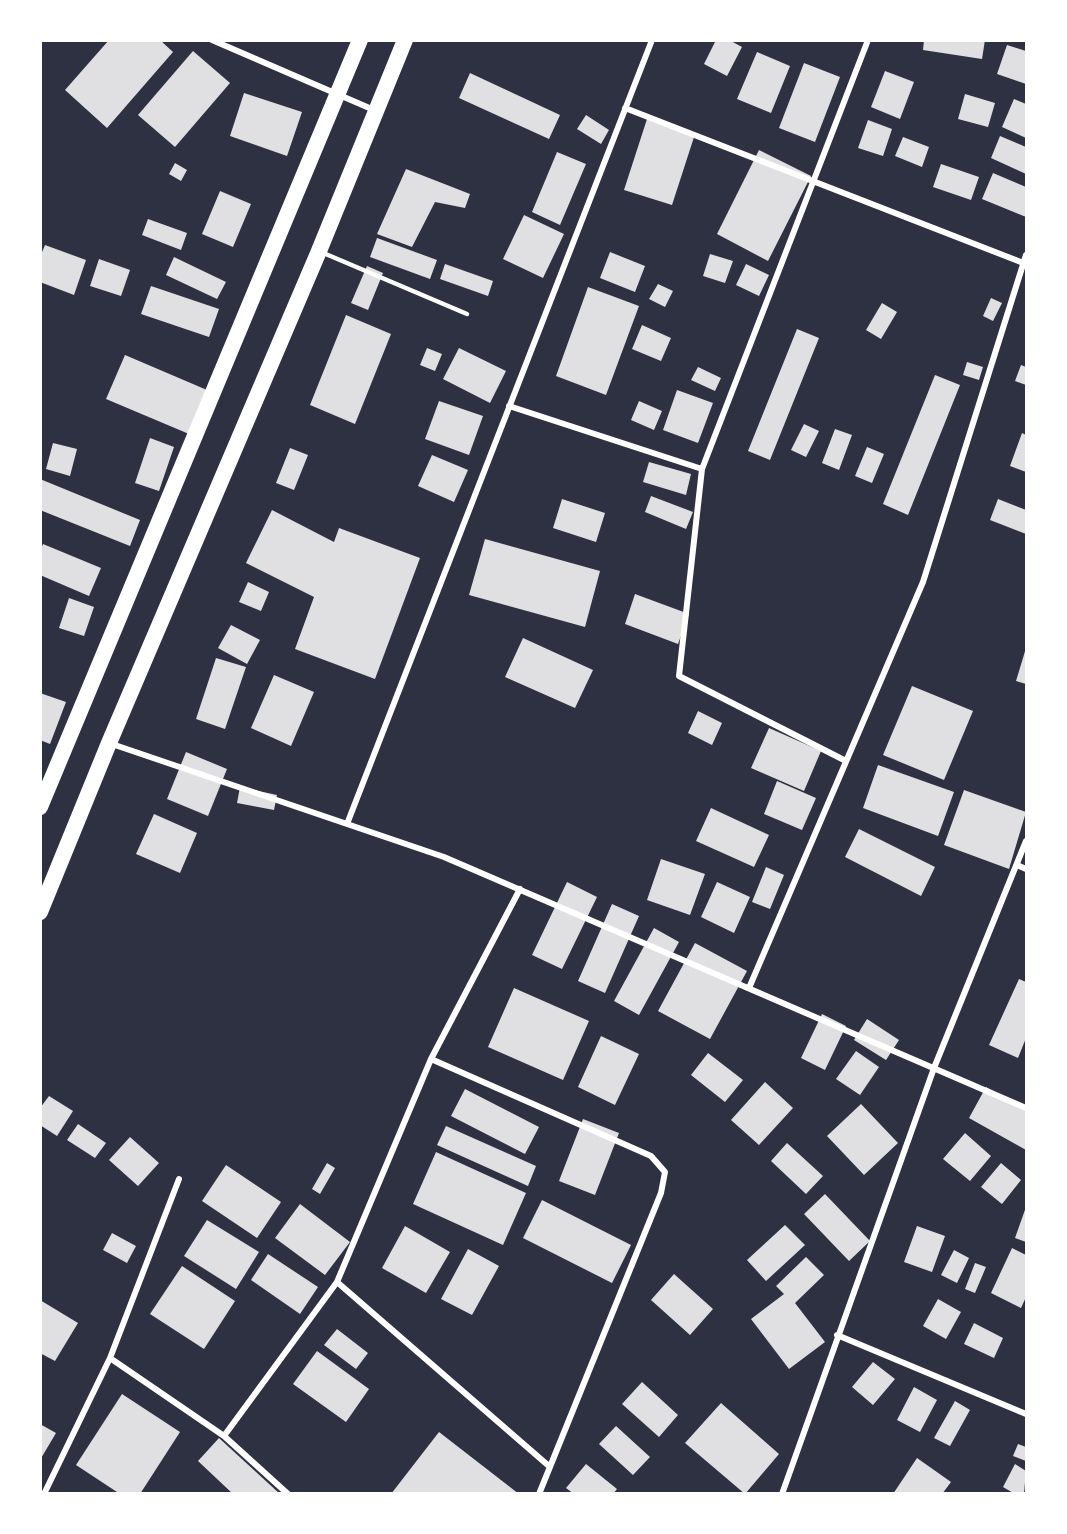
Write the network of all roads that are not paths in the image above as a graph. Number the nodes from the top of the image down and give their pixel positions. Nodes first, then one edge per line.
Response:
1 (212, 40) edge
2 (360, 40) edge
3 (405, 40) edge
4 (652, 40) edge
5 (868, 40) edge
6 (338, 93) junction
7 (625, 108) junction
8 (376, 111) junction
9 (814, 181) junction
10 (319, 251) junction
11 (1026, 255) edge
12 (1025, 263) edge
13 (467, 314) dead end
14 (509, 406) junction
15 (702, 469) junction
16 (109, 743) junction
17 (846, 761) junction
18 (40, 807) edge
19 (347, 824) junction
20 (1026, 841) edge
21 (1017, 865) junction
22 (1026, 869) edge
23 (520, 889) junction
24 (40, 912) edge
25 (749, 988) junction
26 (431, 1059) junction
27 (934, 1068) junction
28 (1026, 1108) edge
29 (179, 1179) dead end
30 (337, 1282) junction
31 (837, 1335) junction
32 (110, 1358) junction
33 (1026, 1414) edge
34 (224, 1436) junction
35 (550, 1467) junction
36 (44, 1494) edge
37 (288, 1494) edge
38 (539, 1494) edge
39 (782, 1494) edge

1 - 6 street
2 - 6 highway
3 - 8 highway
4 - 7 street
5 - 9 street
6 - 8 street
6 - 18 highway
7 - 9 street
7 - 14 street
8 - 10 highway
9 - 12 street
9 - 15 street
10 - 13 lane
10 - 16 highway
11 - 12 street
12 - 17 street
14 - 15 street
14 - 19 street
15 - 17 street
16 - 19 street
16 - 24 highway
17 - 25 street
19 - 23 street
20 - 21 street
21 - 22 street
21 - 27 street
23 - 25 street
23 - 26 street
25 - 27 street
26 - 30 street
26 - 35 street
27 - 28 street
27 - 31 street
29 - 32 street
30 - 34 street
30 - 35 street
31 - 33 street
31 - 39 street
32 - 34 street
32 - 36 street
34 - 37 street
35 - 38 street

